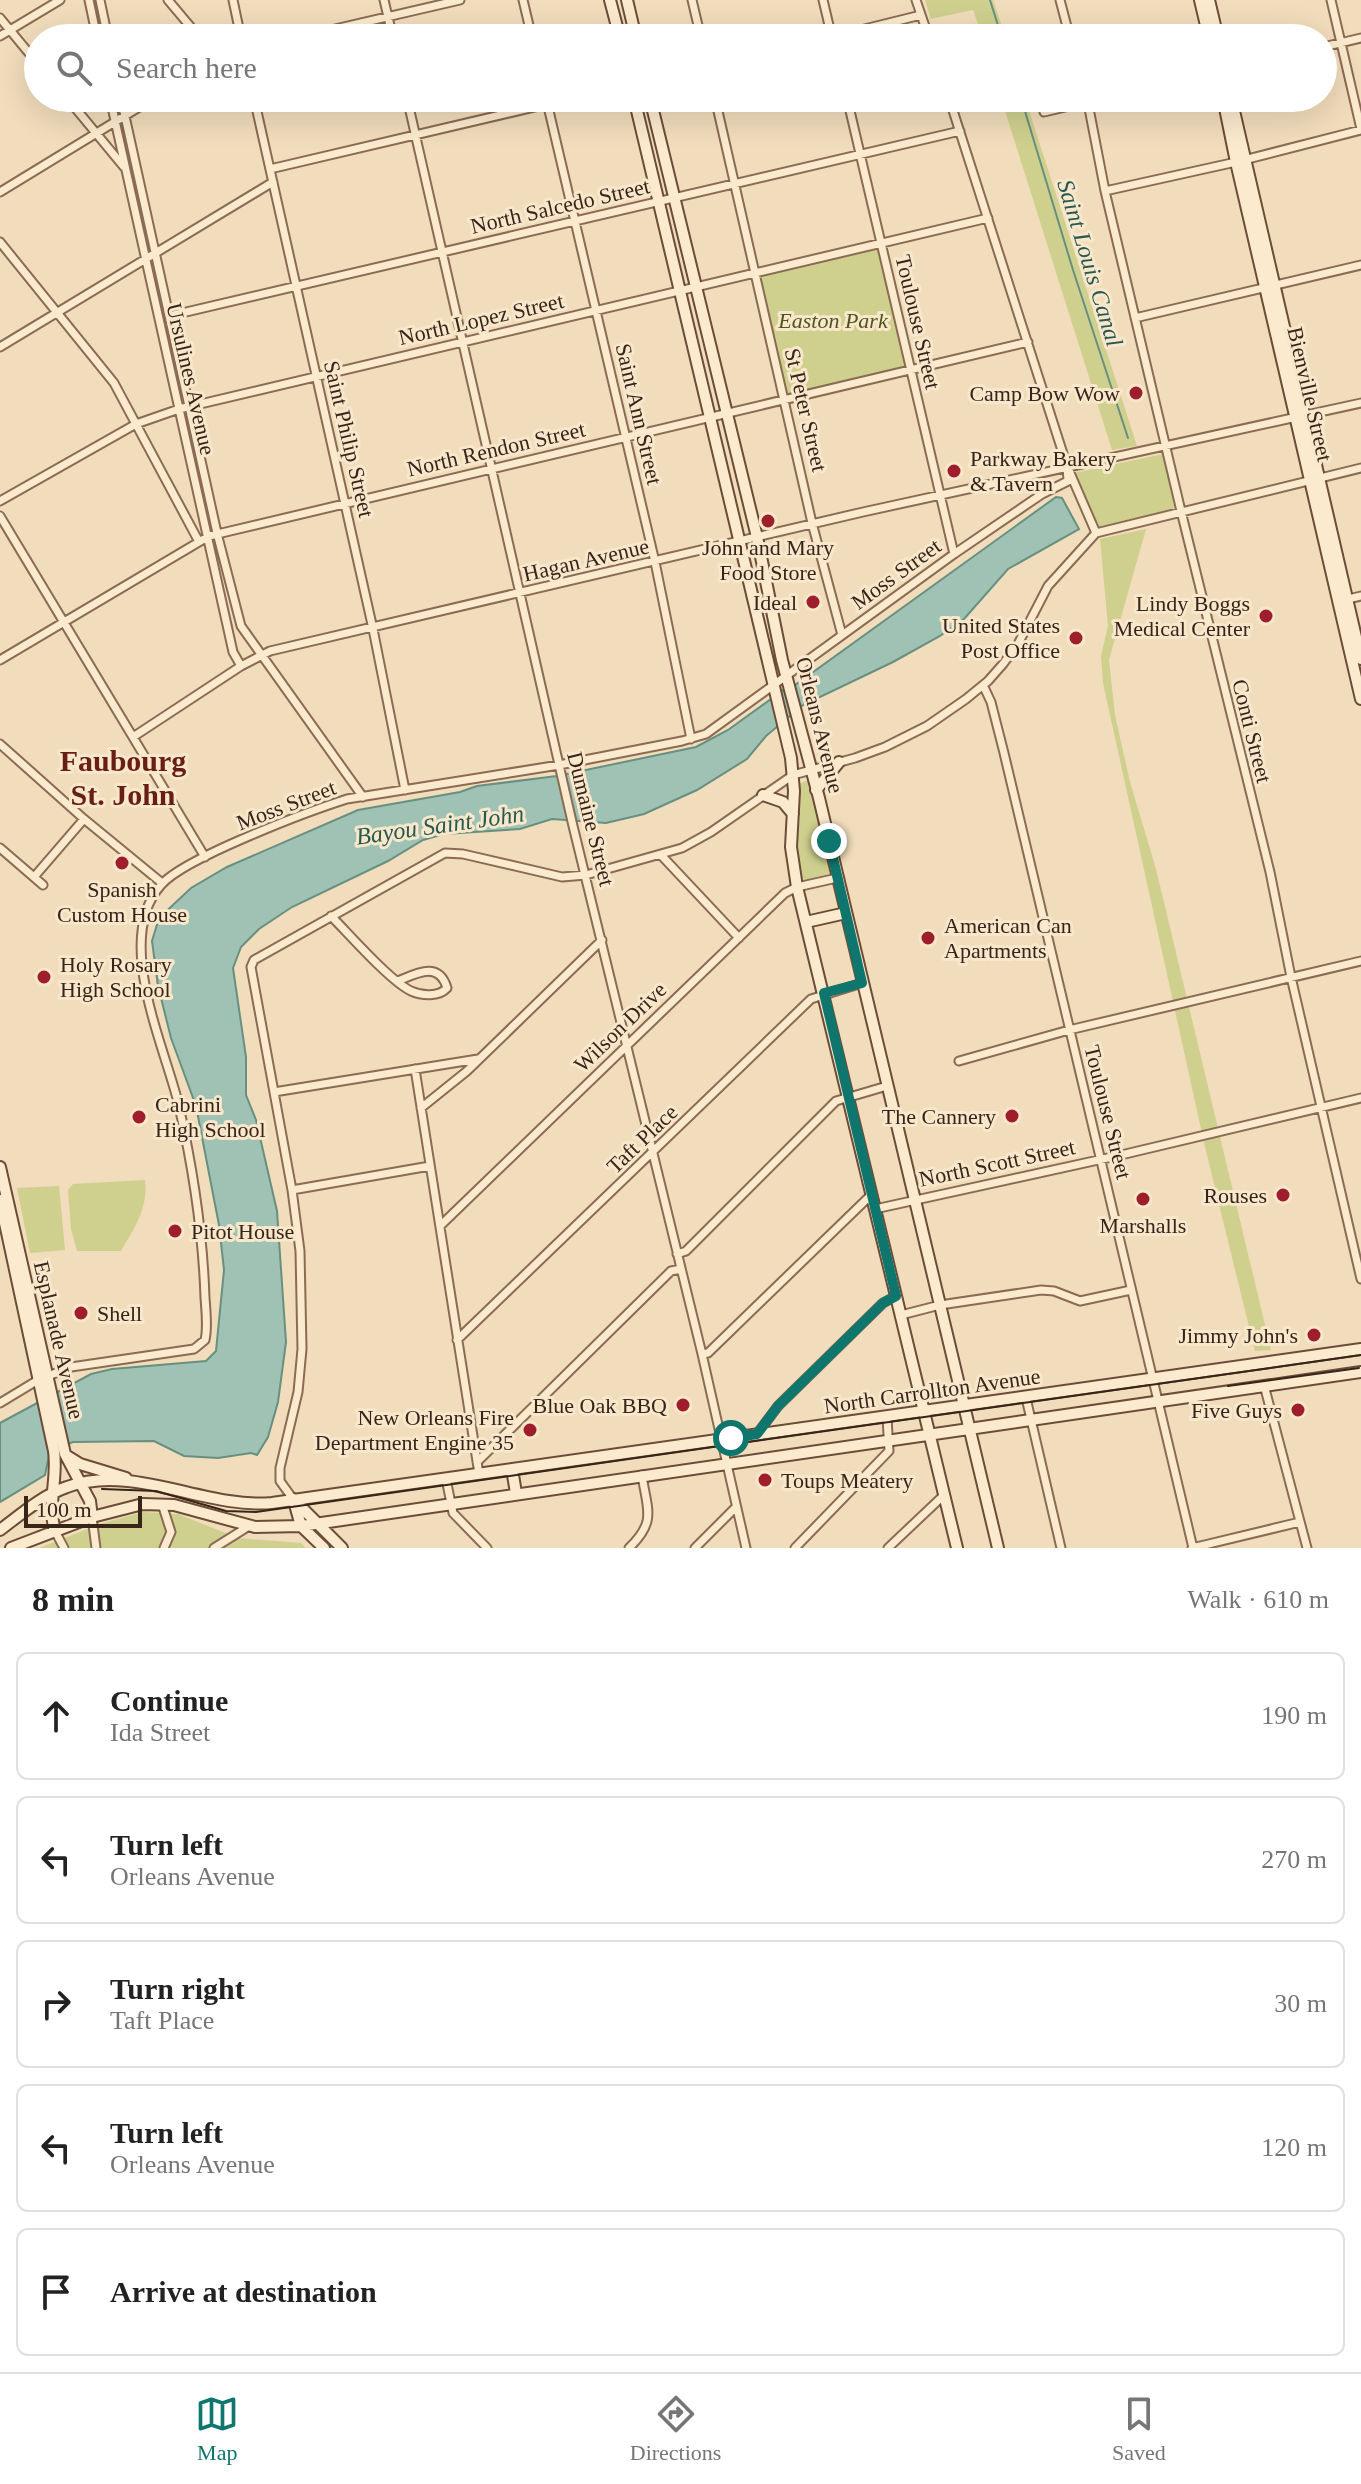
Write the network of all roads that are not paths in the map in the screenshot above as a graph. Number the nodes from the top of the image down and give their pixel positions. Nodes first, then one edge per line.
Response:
1 (60, 0) edge
2 (89, 0) edge
3 (100, 0) edge
4 (168, 0) edge
5 (233, 0) edge
6 (384, 0) edge
7 (460, 0) edge
8 (523, 0) edge
9 (610, 0) edge
10 (627, 0) edge
11 (692, 0) edge
12 (823, 0) edge
13 (916, 0) edge
14 (1060, 0) edge
15 (1200, 0) edge
16 (1209, 0) edge
17 (1331, 0) edge
18 (921, 15) junction
19 (388, 17) junction
20 (0, 18) edge
21 (94, 24) edge
22 (105, 24) edge
23 (188, 24) edge
24 (238, 24) edge
25 (357, 24) edge
26 (390, 24) edge
27 (529, 24) edge
28 (616, 24) edge
29 (633, 24) edge
30 (698, 24) edge
31 (828, 24) edge
32 (886, 24) edge
33 (924, 24) edge
34 (1066, 24) edge
35 (1206, 24) edge
36 (1215, 24) edge
37 (1337, 24) edge
38 (1337, 26) edge
39 (10, 30) junction
40 (0, 36) edge
41 (1361, 38) edge
42 (1341, 43) junction
43 (1337, 44) edge
44 (24, 47) edge
45 (78, 112) edge
46 (113, 112) edge
47 (124, 112) edge
48 (131, 112) edge
49 (257, 112) edge
50 (410, 112) edge
51 (504, 112) edge
52 (550, 112) edge
53 (637, 112) edge
54 (653, 112) edge
55 (718, 112) edge
56 (850, 112) edge
57 (954, 112) edge
58 (1089, 112) edge
59 (1227, 112) edge
60 (1233, 112) edge
61 (125, 116) junction
62 (115, 122) junction
63 (1361, 130) edge
64 (960, 131) junction
65 (96, 134) junction
66 (415, 135) junction
67 (860, 154) junction
68 (1240, 161) junction
69 (270, 169) junction
70 (126, 170) junction
71 (273, 182) junction
72 (734, 184) junction
73 (1105, 191) junction
74 (0, 192) edge
75 (674, 198) junction
76 (659, 201) junction
77 (988, 218) junction
78 (575, 221) junction
79 (0, 242) edge
80 (881, 243) junction
81 (442, 252) junction
82 (155, 253) junction
83 (146, 259) junction
84 (1361, 265) edge
85 (756, 272) junction
86 (1269, 285) junction
87 (296, 286) junction
88 (695, 286) junction
89 (680, 290) junction
90 (596, 310) junction
91 (58, 312) junction
92 (169, 316) junction
93 (1135, 318) junction
94 (463, 341) junction
95 (1028, 342) junction
96 (0, 347) edge
97 (911, 369) junction
98 (317, 376) junction
99 (785, 398) junction
100 (1361, 403) edge
101 (189, 406) junction
102 (179, 409) junction
103 (726, 412) junction
104 (710, 416) junction
105 (1299, 416) junction
106 (136, 424) junction
107 (626, 436) junction
108 (1167, 447) junction
109 (1067, 466) junction
110 (492, 468) junction
111 (1361, 468) edge
112 (1314, 480) junction
113 (942, 495) junction
114 (0, 501) edge
115 (345, 503) junction
116 (1181, 511) junction
117 (0, 516) edge
118 (812, 523) junction
119 (1096, 533) junction
120 (213, 534) junction
121 (757, 537) junction
122 (198, 540) junction
123 (740, 541) junction
124 (954, 554) junction
125 (655, 562) junction
126 (521, 594) junction
127 (1361, 596) edge
128 (1343, 600) junction
129 (63, 620) junction
130 (373, 629) junction
131 (842, 635) junction
132 (260, 656) junction
133 (1361, 659) edge
134 (0, 660) edge
135 (241, 666) junction
136 (787, 680) junction
137 (983, 685) junction
138 (773, 689) junction
139 (1361, 699) edge
140 (133, 737) junction
141 (691, 739) junction
142 (0, 744) edge
143 (839, 762) junction
144 (811, 769) junction
145 (560, 770) junction
146 (793, 775) junction
147 (405, 790) junction
148 (816, 790) junction
149 (763, 795) junction
150 (363, 797) junction
151 (793, 814) junction
152 (84, 819) junction
153 (0, 848) edge
154 (661, 855) junction
155 (205, 857) junction
156 (586, 875) junction
157 (34, 877) junction
158 (837, 878) junction
159 (162, 883) junction
160 (43, 885) dead end
161 (797, 887) junction
162 (846, 913) junction
163 (331, 916) junction
164 (806, 922) junction
165 (739, 938) junction
166 (602, 940) junction
167 (1361, 961) edge
168 (1291, 977) junction
169 (398, 981) junction
170 (862, 983) junction
171 (824, 993) junction
172 (1069, 1030) junction
173 (627, 1044) junction
174 (480, 1058) junction
175 (959, 1061) dead end
176 (415, 1069) junction
177 (887, 1086) junction
178 (274, 1092) junction
179 (848, 1096) junction
180 (1361, 1098) edge
181 (421, 1108) junction
182 (1321, 1108) junction
183 (653, 1154) junction
184 (1101, 1159) junction
185 (430, 1166) junction
186 (1, 1174) edge
187 (292, 1190) junction
188 (872, 1194) junction
189 (915, 1199) junction
190 (0, 1200) edge
191 (875, 1209) junction
192 (8, 1220) junction
193 (440, 1226) junction
194 (1361, 1235) edge
195 (1351, 1237) junction
196 (677, 1254) junction
197 (681, 1269) junction
198 (1361, 1279) edge
199 (1131, 1290) junction
200 (896, 1296) junction
201 (940, 1305) junction
202 (901, 1315) junction
203 (457, 1340) junction
204 (1361, 1349) edge
205 (702, 1354) junction
206 (1261, 1364) junction
207 (1361, 1372) edge
208 (42, 1378) junction
209 (1153, 1379) junction
210 (1264, 1385) junction
211 (1026, 1398) junction
212 (0, 1403) edge
213 (1160, 1403) junction
214 (964, 1407) junction
215 (924, 1412) junction
216 (887, 1418) junction
217 (1031, 1421) junction
218 (970, 1430) junction
219 (757, 1434) junction
220 (930, 1436) junction
221 (721, 1440) junction
222 (889, 1442) junction
223 (60, 1450) junction
224 (477, 1462) junction
225 (727, 1463) junction
226 (512, 1469) junction
227 (479, 1474) junction
228 (642, 1475) junction
229 (446, 1479) junction
230 (80, 1483) junction
231 (143, 1483) junction
232 (516, 1493) junction
233 (52, 1494) junction
234 (944, 1495) junction
235 (293, 1499) junction
236 (450, 1503) junction
237 (162, 1504) junction
238 (736, 1507) junction
239 (92, 1517) junction
240 (316, 1522) junction
241 (1300, 1522) junction
242 (249, 1526) junction
243 (301, 1526) junction
244 (0, 1530) edge
245 (55, 1531) junction
246 (11, 1548) edge
247 (64, 1548) edge
248 (96, 1548) edge
249 (164, 1548) edge
250 (214, 1548) edge
251 (324, 1548) edge
252 (342, 1548) edge
253 (487, 1548) edge
254 (629, 1548) edge
255 (695, 1548) edge
256 (746, 1548) edge
257 (795, 1548) edge
258 (888, 1548) edge
259 (957, 1548) edge
260 (998, 1548) edge
261 (1061, 1548) edge
262 (1192, 1548) edge
263 (1307, 1548) edge

1 - 39 street
2 - 21 street
3 - 22 street
4 - 23 street
5 - 24 street
6 - 19 street
7 - 19 street
8 - 27 street
9 - 28 street
10 - 29 street
11 - 30 street
12 - 31 street
13 - 18 street
14 - 34 street
15 - 35 street
16 - 36 street
17 - 37 street
18 - 32 street
18 - 33 street
19 - 25 street
19 - 26 street
20 - 39 street
38 - 42 street
39 - 40 street
39 - 44 street
41 - 42 street
42 - 43 street
42 - 63 street
45 - 65 street
46 - 62 street, Ursulines Avenue
47 - 61 street, Ursulines Avenue
48 - 61 street
49 - 69 street, Saint Philip Street
50 - 66 street, Dumaine Street
51 - 66 street
52 - 78 street, Saint Ann Street
53 - 76 street, Orleans Avenue
54 - 75 street, Orleans Avenue
55 - 72 street, St Peter Street
56 - 67 street, Toulouse Street
57 - 64 street
58 - 73 street, Conti Street
59 - 68 street, Bienville Street
60 - 68 street, Bienville Street
61 - 62 street
61 - 82 street, Ursulines Avenue
62 - 65 street
62 - 70 street, Ursulines Avenue
63 - 68 street
64 - 67 street, North Salcedo Street
64 - 77 street
65 - 70 street
65 - 74 street
66 - 69 street
66 - 81 street, Dumaine Street
67 - 72 street, North Salcedo Street
67 - 80 street, Toulouse Street
68 - 73 street
68 - 86 street, Bienville Street
69 - 71 street, Saint Philip Street
70 - 83 street, Ursulines Avenue
71 - 82 street
71 - 87 street, Saint Philip Street
72 - 75 street, North Salcedo Street
72 - 85 street, St Peter Street
73 - 93 street, Conti Street
75 - 76 street, North Salcedo Street
75 - 88 street, Orleans Avenue
76 - 78 street, North Salcedo Street
76 - 89 street, Orleans Avenue
77 - 80 street, North Lopez Street
77 - 95 street
78 - 81 street, North Salcedo Street
78 - 90 street, Saint Ann Street
79 - 91 street
80 - 85 street, North Lopez Street
80 - 97 street, Toulouse Street
81 - 87 street, North Salcedo Street
81 - 94 street, Dumaine Street
82 - 83 street
82 - 92 street, Ursulines Avenue
83 - 91 street
83 - 102 street, Ursulines Avenue
84 - 86 street
85 - 88 street, North Lopez Street
85 - 99 street, St Peter Street
86 - 93 street
86 - 105 street, Bienville Street
87 - 92 street, North Salcedo Street
87 - 98 street, Saint Philip Street
88 - 89 street, North Lopez Street
88 - 103 street, Orleans Avenue
89 - 90 street, North Lopez Street
89 - 104 street, Orleans Avenue
90 - 94 street, North Lopez Street
90 - 107 street, Saint Ann Street
91 - 96 street
91 - 106 street
92 - 101 street, Ursulines Avenue
93 - 108 street, Conti Street
94 - 98 street, North Lopez Street
94 - 110 street, Dumaine Street
95 - 97 street, North Rendon Street
95 - 109 street
97 - 99 street, North Rendon Street
97 - 113 street, Toulouse Street
98 - 101 street, North Lopez Street
98 - 115 street, Saint Philip Street
99 - 103 street, North Rendon Street
99 - 118 street, St Peter Street
100 - 105 street, Hagan Avenue
101 - 102 street, North Lopez Street
101 - 120 street, Ursulines Avenue
102 - 106 street, North Lopez Street
102 - 120 street, Ursulines Avenue
103 - 104 street, North Rendon Street
103 - 121 street, Orleans Avenue
104 - 107 street, North Rendon Street
104 - 123 street, Orleans Avenue
105 - 108 street, Hagan Avenue
105 - 112 street, Bienville Street
106 - 114 street, North Lopez Street
106 - 122 street
107 - 110 street, North Rendon Street
107 - 125 street, Saint Ann Street
108 - 109 street, Hagan Avenue
108 - 116 street, Conti Street
109 - 113 street, Hagan Avenue
109 - 119 street
109 - 124 street, Moss Street
110 - 115 street, North Rendon Street
110 - 126 street, Dumaine Street
111 - 112 street
112 - 116 street
112 - 128 street, Bienville Street
113 - 118 street, Hagan Avenue
113 - 124 street, Toulouse Street
115 - 120 street, North Rendon Street
115 - 130 street, Saint Philip Street
116 - 119 street
116 - 168 street, Conti Street
117 - 129 street
118 - 121 street, Hagan Avenue
118 - 131 street, St Peter Street
119 - 137 street
120 - 122 street, North Rendon Street
120 - 132 street, Ursulines Avenue
120 - 135 street, Ursulines Avenue
121 - 123 street, Hagan Avenue
121 - 136 street, Orleans Avenue
122 - 129 street, North Rendon Street
123 - 125 street, Hagan Avenue
123 - 138 street, Orleans Avenue
124 - 131 street, Moss Street
125 - 126 street, Hagan Avenue
125 - 141 street, Saint Ann Street
126 - 130 street, Hagan Avenue
126 - 145 street, Dumaine Street
127 - 128 street
128 - 133 street, Bienville Street
128 - 139 street, Bienville Street
129 - 134 street, North Rendon Street
129 - 140 street
130 - 132 street, Hagan Avenue
130 - 147 street, Saint Philip Street
131 - 136 street, Moss Street
132 - 135 street, Hagan Avenue
132 - 150 street, Ursulines Avenue
135 - 140 street, Hagan Avenue
136 - 138 street, Moss Street
136 - 144 street, Orleans Avenue
137 - 143 street
137 - 172 street, Toulouse Street
138 - 141 street, Moss Street
138 - 146 street, Orleans Avenue
140 - 155 street
141 - 145 street, Moss Street
142 - 152 street
143 - 144 street
143 - 148 street
144 - 146 street
144 - 148 street, Orleans Avenue
145 - 147 street, Moss Street
145 - 156 street, Dumaine Street
146 - 149 street
146 - 151 street, Orleans Avenue
147 - 150 street, Moss Street
148 - 158 street, Orleans Avenue
149 - 151 street
149 - 154 street
150 - 155 street, Moss Street
151 - 161 street, Orleans Avenue
152 - 157 street
152 - 159 street
153 - 157 street
154 - 156 street
154 - 165 street
155 - 159 street, Moss Street
156 - 163 street
156 - 166 street, Dumaine Street
157 - 160 street
158 - 161 street, Wilson Drive
158 - 162 street, Orleans Avenue
159 - 208 street
161 - 164 street, Orleans Avenue
161 - 165 street, Wilson Drive
162 - 164 street
162 - 170 street, Orleans Avenue
163 - 169 street
163 - 178 street
164 - 171 street, Orleans Avenue
165 - 173 street, Wilson Drive
166 - 173 street, Dumaine Street
166 - 174 street
167 - 168 street
168 - 172 street
168 - 182 street, Conti Street
169 - 169 street
170 - 171 street, Taft Place
170 - 177 street, Orleans Avenue
171 - 179 street, Orleans Avenue
171 - 183 street, Taft Place
172 - 175 street
172 - 184 street, Toulouse Street
173 - 183 street, Dumaine Street
173 - 193 street, Wilson Drive
174 - 176 street
174 - 181 street
176 - 178 street
176 - 181 street
177 - 179 street
177 - 189 street, Orleans Avenue
178 - 187 street
179 - 188 street, Orleans Avenue
179 - 196 street
180 - 182 street, North Scott Street
181 - 185 street
182 - 184 street, North Scott Street
182 - 195 street, Conti Street
183 - 196 street, Dumaine Street
183 - 203 street, Taft Place
184 - 189 street, North Scott Street
184 - 199 street, Toulouse Street
185 - 187 street
185 - 193 street
186 - 192 street, Esplanade Avenue
187 - 235 street
188 - 191 street, Orleans Avenue
188 - 205 street
189 - 191 street, North Scott Street
189 - 201 street, Orleans Avenue
190 - 192 street, Esplanade Avenue
191 - 200 street, Orleans Avenue
192 - 208 street, Esplanade Avenue
193 - 203 street
194 - 195 street
195 - 198 street, Conti Street
196 - 197 street, Dumaine Street
197 - 205 street, Dumaine Street
197 - 224 street
199 - 201 street
199 - 209 street, Toulouse Street
200 - 202 street, Orleans Avenue
200 - 219 street
201 - 202 street
201 - 214 street, Orleans Avenue
202 - 215 street, Orleans Avenue
203 - 224 street
204 - 206 street, North Carrollton Avenue
205 - 221 street, Dumaine Street
206 - 209 street, North Carrollton Avenue
206 - 210 street
207 - 210 street, North Carrollton Avenue
208 - 212 street
208 - 223 street, Esplanade Avenue
208 - 223 street, Esplanade Avenue
209 - 211 street, North Carrollton Avenue
209 - 213 street, Toulouse Street
210 - 213 street, North Carrollton Avenue
210 - 241 street
211 - 214 street, North Carrollton Avenue
211 - 217 street
213 - 217 street, North Carrollton Avenue
213 - 262 street, Toulouse Street
214 - 215 street, North Carrollton Avenue
214 - 218 street, Orleans Avenue
215 - 216 street, North Carrollton Avenue
215 - 220 street, Orleans Avenue
216 - 219 street, North Carrollton Avenue
216 - 222 street
217 - 218 street, North Carrollton Avenue
217 - 261 street
218 - 220 street, North Carrollton Avenue
218 - 260 street, Orleans Avenue
219 - 221 street, North Carrollton Avenue
220 - 222 street, North Carrollton Avenue
220 - 234 street, Orleans Avenue
221 - 225 street, Dumaine Street
221 - 226 street, North Carrollton Avenue
222 - 225 street, North Carrollton Avenue
222 - 257 street
223 - 230 street, Esplanade Avenue
223 - 231 street
223 - 233 street, Esplanade Avenue
224 - 227 street
225 - 228 street, North Carrollton Avenue
225 - 238 street, Dumaine Street
226 - 227 street, North Carrollton Avenue
226 - 232 street
227 - 229 street, North Carrollton Avenue
228 - 232 street, North Carrollton Avenue
228 - 254 street
229 - 235 street, North Carrollton Avenue
229 - 236 street
230 - 231 street, North Carrollton Avenue
230 - 233 street, North Carrollton Avenue
230 - 239 street, Esplanade Avenue
231 - 235 street, North Carrollton Avenue
232 - 236 street, North Carrollton Avenue
233 - 244 street, North Carrollton Avenue
233 - 245 street, Esplanade Avenue
234 - 258 street
234 - 259 street, Orleans Avenue
235 - 240 street
235 - 243 street
236 - 240 street, North Carrollton Avenue
236 - 253 street
237 - 239 street, North Carrollton Avenue
237 - 242 street, North Carrollton Avenue
237 - 249 street
238 - 255 street
238 - 256 street, Dumaine Street
239 - 245 street, North Carrollton Avenue
239 - 248 street
240 - 243 street, North Carrollton Avenue
240 - 252 street
241 - 262 street
241 - 263 street
242 - 243 street, North Carrollton Avenue
242 - 250 street
243 - 251 street
245 - 246 street, North Carrollton Avenue
245 - 247 street

